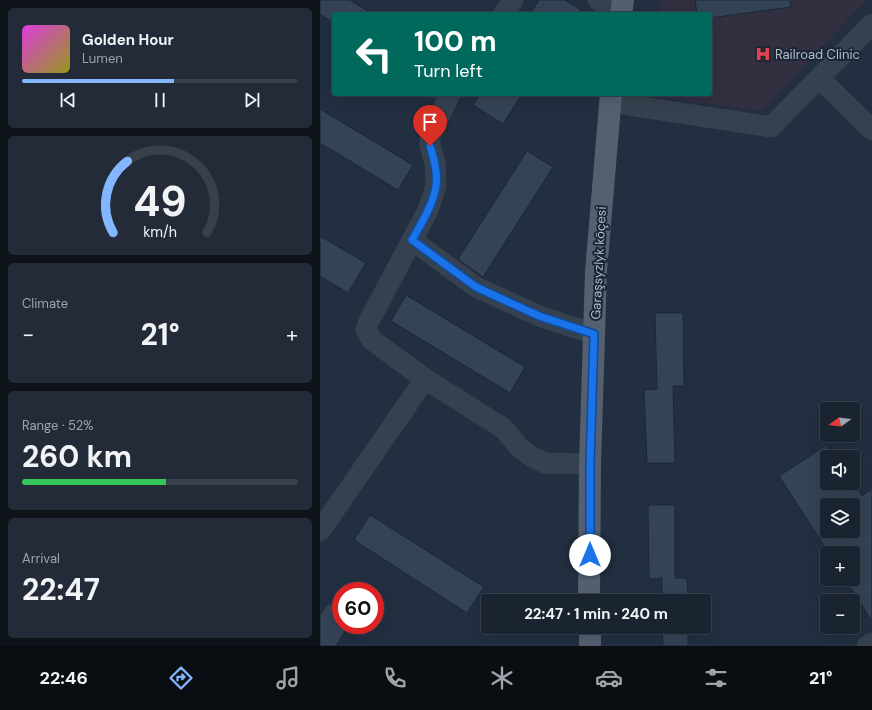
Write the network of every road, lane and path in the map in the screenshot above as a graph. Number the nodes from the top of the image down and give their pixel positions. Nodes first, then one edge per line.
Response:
1 (513, 0) edge
2 (598, 0) edge
3 (623, 0) edge
4 (504, 12) edge
5 (618, 12) edge
6 (621, 12) edge
7 (872, 24) edge
8 (819, 78) junction
9 (449, 96) edge
10 (611, 98) edge
11 (872, 130) edge
12 (412, 240) junction
13 (594, 334) junction
14 (425, 379) junction
15 (590, 464) junction
16 (320, 531) edge
17 (590, 594) edge
18 (590, 634) edge
19 (872, 643) edge
20 (590, 646) edge
21 (867, 646) edge

1 - 4 street
2 - 5 street
3 - 6 main road
7 - 8 street
8 - 10 street
8 - 11 street
9 - 12 street
10 - 13 main road, Garaşsyzlyk köçesi
12 - 13 street
12 - 14 street
13 - 15 main road, Garaşsyzlyk köçesi
14 - 15 street
14 - 16 street
15 - 17 main road, Garaşsyzlyk köçesi
18 - 20 main road
19 - 21 street

